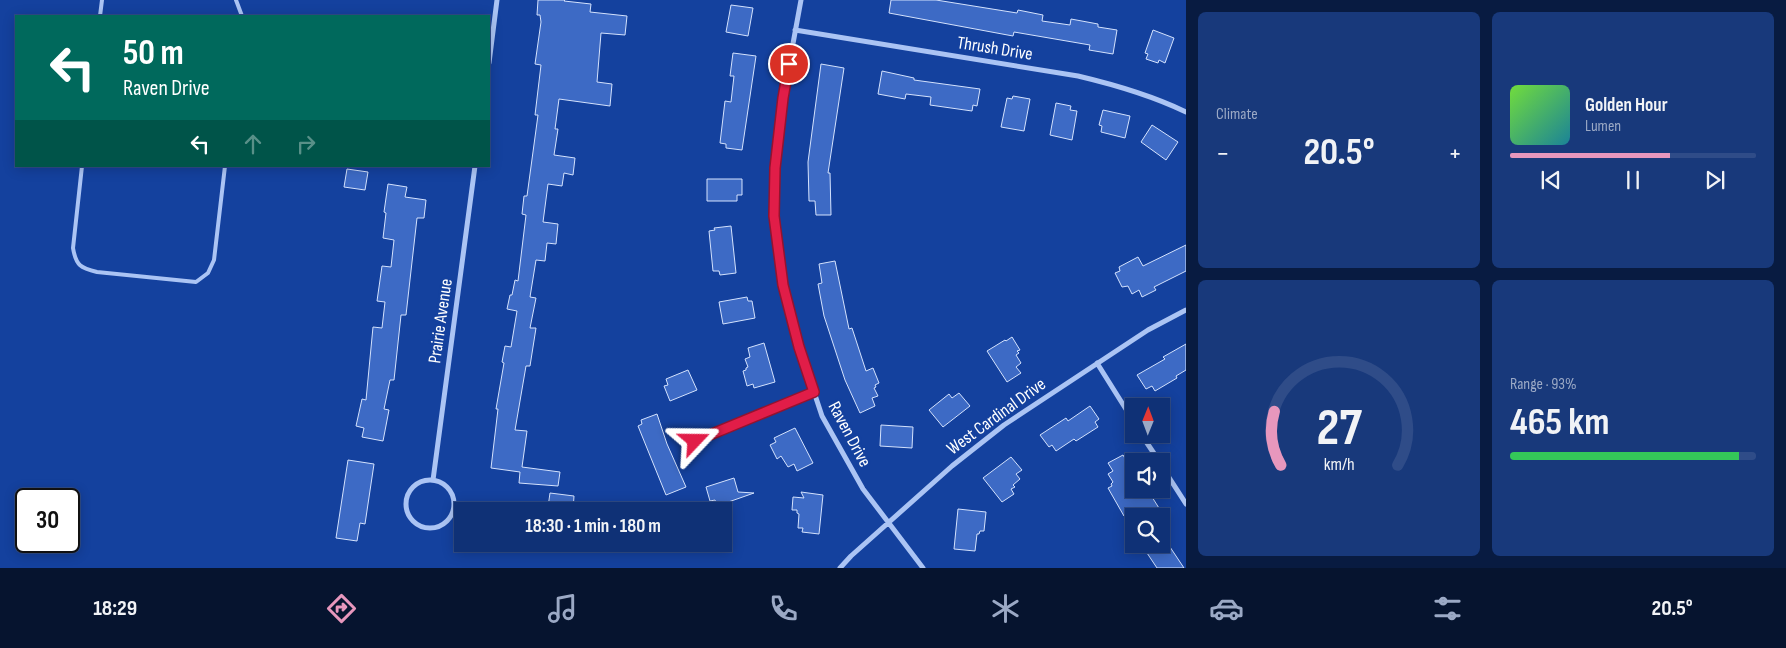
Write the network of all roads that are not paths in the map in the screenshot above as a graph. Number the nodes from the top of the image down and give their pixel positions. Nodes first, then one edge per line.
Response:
1 (102, 0) edge
2 (236, 0) edge
3 (497, 0) edge
4 (802, 0) edge
5 (100, 15) edge
6 (242, 15) edge
7 (796, 30) junction
8 (490, 55) edge
9 (1186, 112) edge
10 (82, 167) edge
11 (225, 167) edge
12 (475, 167) edge
13 (1186, 310) edge
14 (1096, 363) junction
15 (814, 392) junction
16 (1125, 408) edge
17 (695, 441) dead end
18 (1170, 479) edge
19 (433, 480) junction
20 (1186, 504) edge
21 (888, 522) junction
22 (840, 568) edge
23 (922, 568) edge

1 - 5 lane
2 - 6 lane
3 - 8 street
4 - 7 street, Raven Drive
7 - 9 street, Thrush Drive
7 - 15 street, Raven Drive
10 - 11 lane
12 - 19 street, Prairie Avenue
13 - 14 street, West Cardinal Drive
14 - 16 street
14 - 21 street, West Cardinal Drive
15 - 17 street
15 - 21 street, Raven Drive
18 - 20 street
19 - 19 street
21 - 22 street, West Cardinal Drive
21 - 23 street, Raven Drive

